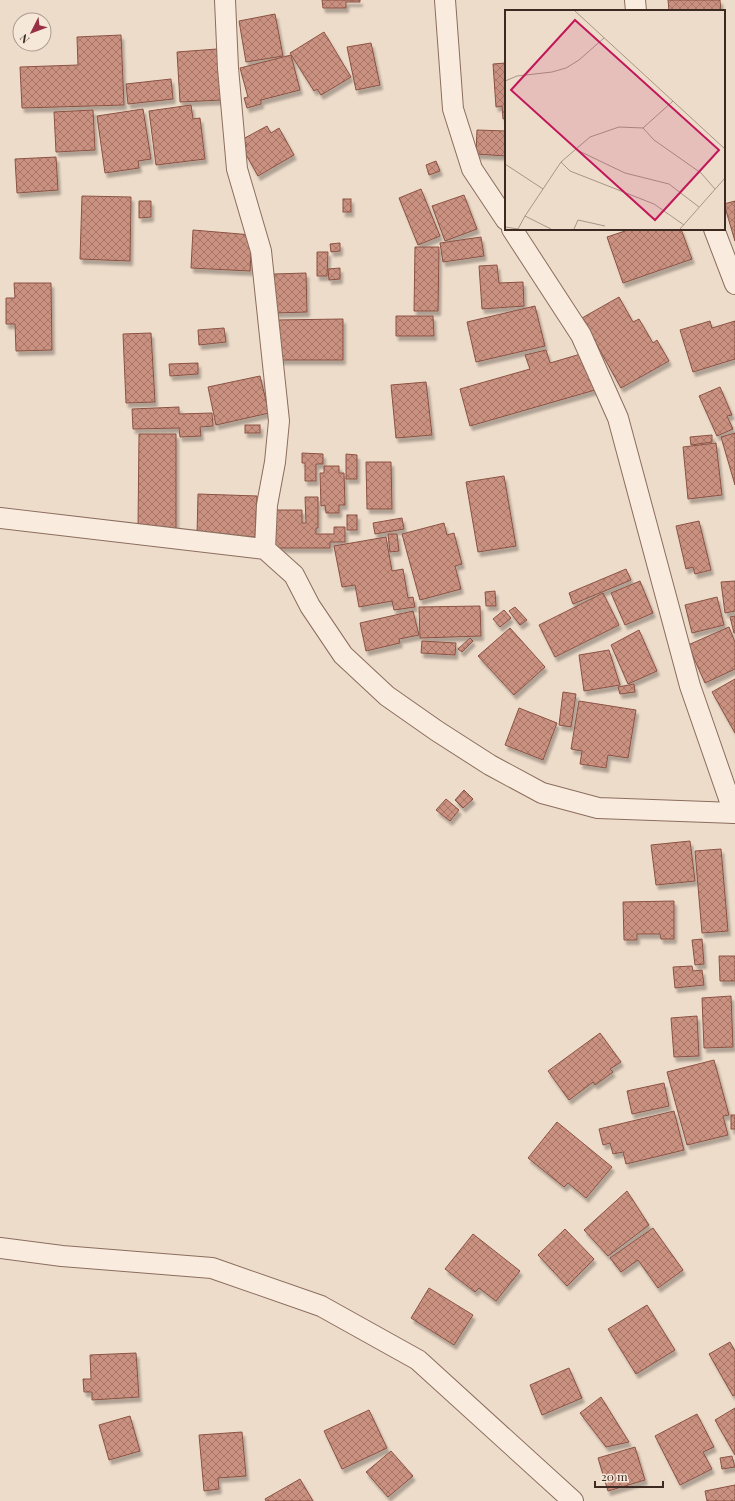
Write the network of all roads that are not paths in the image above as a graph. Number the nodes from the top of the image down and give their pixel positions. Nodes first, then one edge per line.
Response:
1 (225, 0) edge
2 (445, 0) edge
3 (635, 0) edge
4 (636, 10) edge
5 (505, 218) edge
6 (513, 230) edge
7 (714, 230) edge
8 (735, 284) edge
9 (0, 518) edge
10 (265, 549) junction
11 (735, 813) edge
12 (0, 1248) edge
13 (573, 1501) edge

1 - 10 street
2 - 5 street
3 - 4 street
6 - 11 street
7 - 8 street
9 - 10 street
10 - 11 street
12 - 13 street

